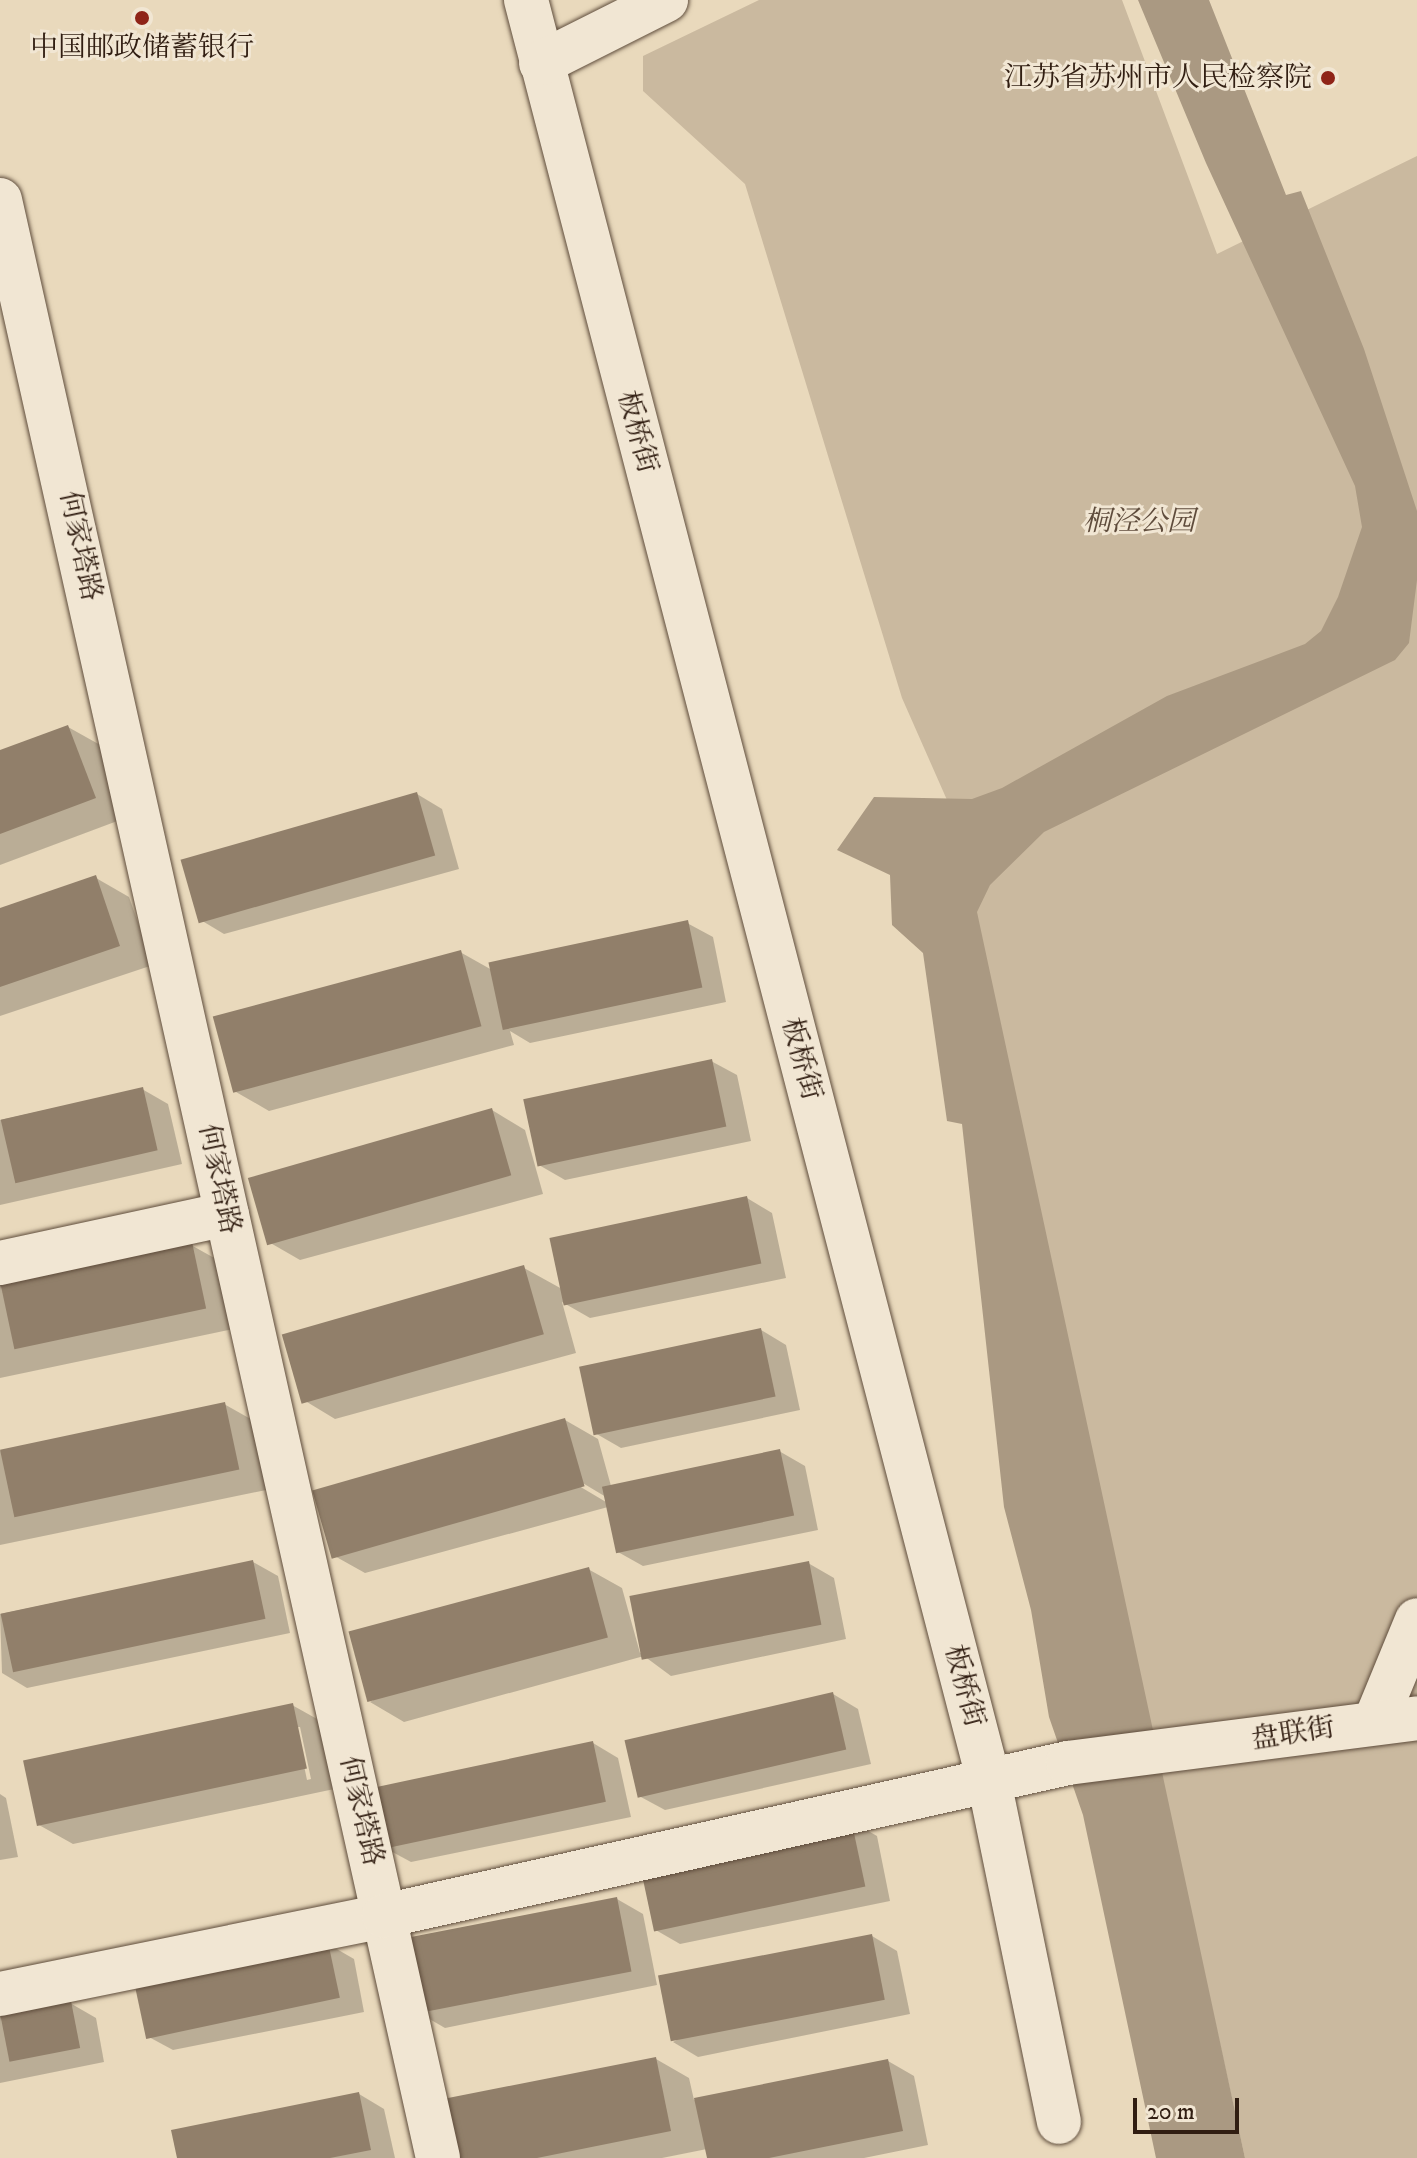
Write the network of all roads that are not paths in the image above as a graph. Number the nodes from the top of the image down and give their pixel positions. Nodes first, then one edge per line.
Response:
1 (526, 0) edge
2 (666, 0) edge
3 (541, 63) junction
4 (0, 200) edge
5 (227, 1214) junction
6 (0, 1263) edge
7 (1417, 1620) edge
8 (1396, 1720) edge
9 (989, 1781) junction
10 (384, 1916) junction
11 (0, 1994) edge
12 (1059, 2122) dead end
13 (438, 2158) edge

1 - 3 street, 板桥街
2 - 3 street
3 - 9 street, 板桥街
4 - 5 street, 何家塔路
5 - 6 street
5 - 10 street, 何家塔路
7 - 8 street
8 - 9 street, 盘联街
9 - 10 street, 盘联街
9 - 12 street, 板桥街
10 - 11 street, 盘联街
10 - 13 street, 何家塔路

